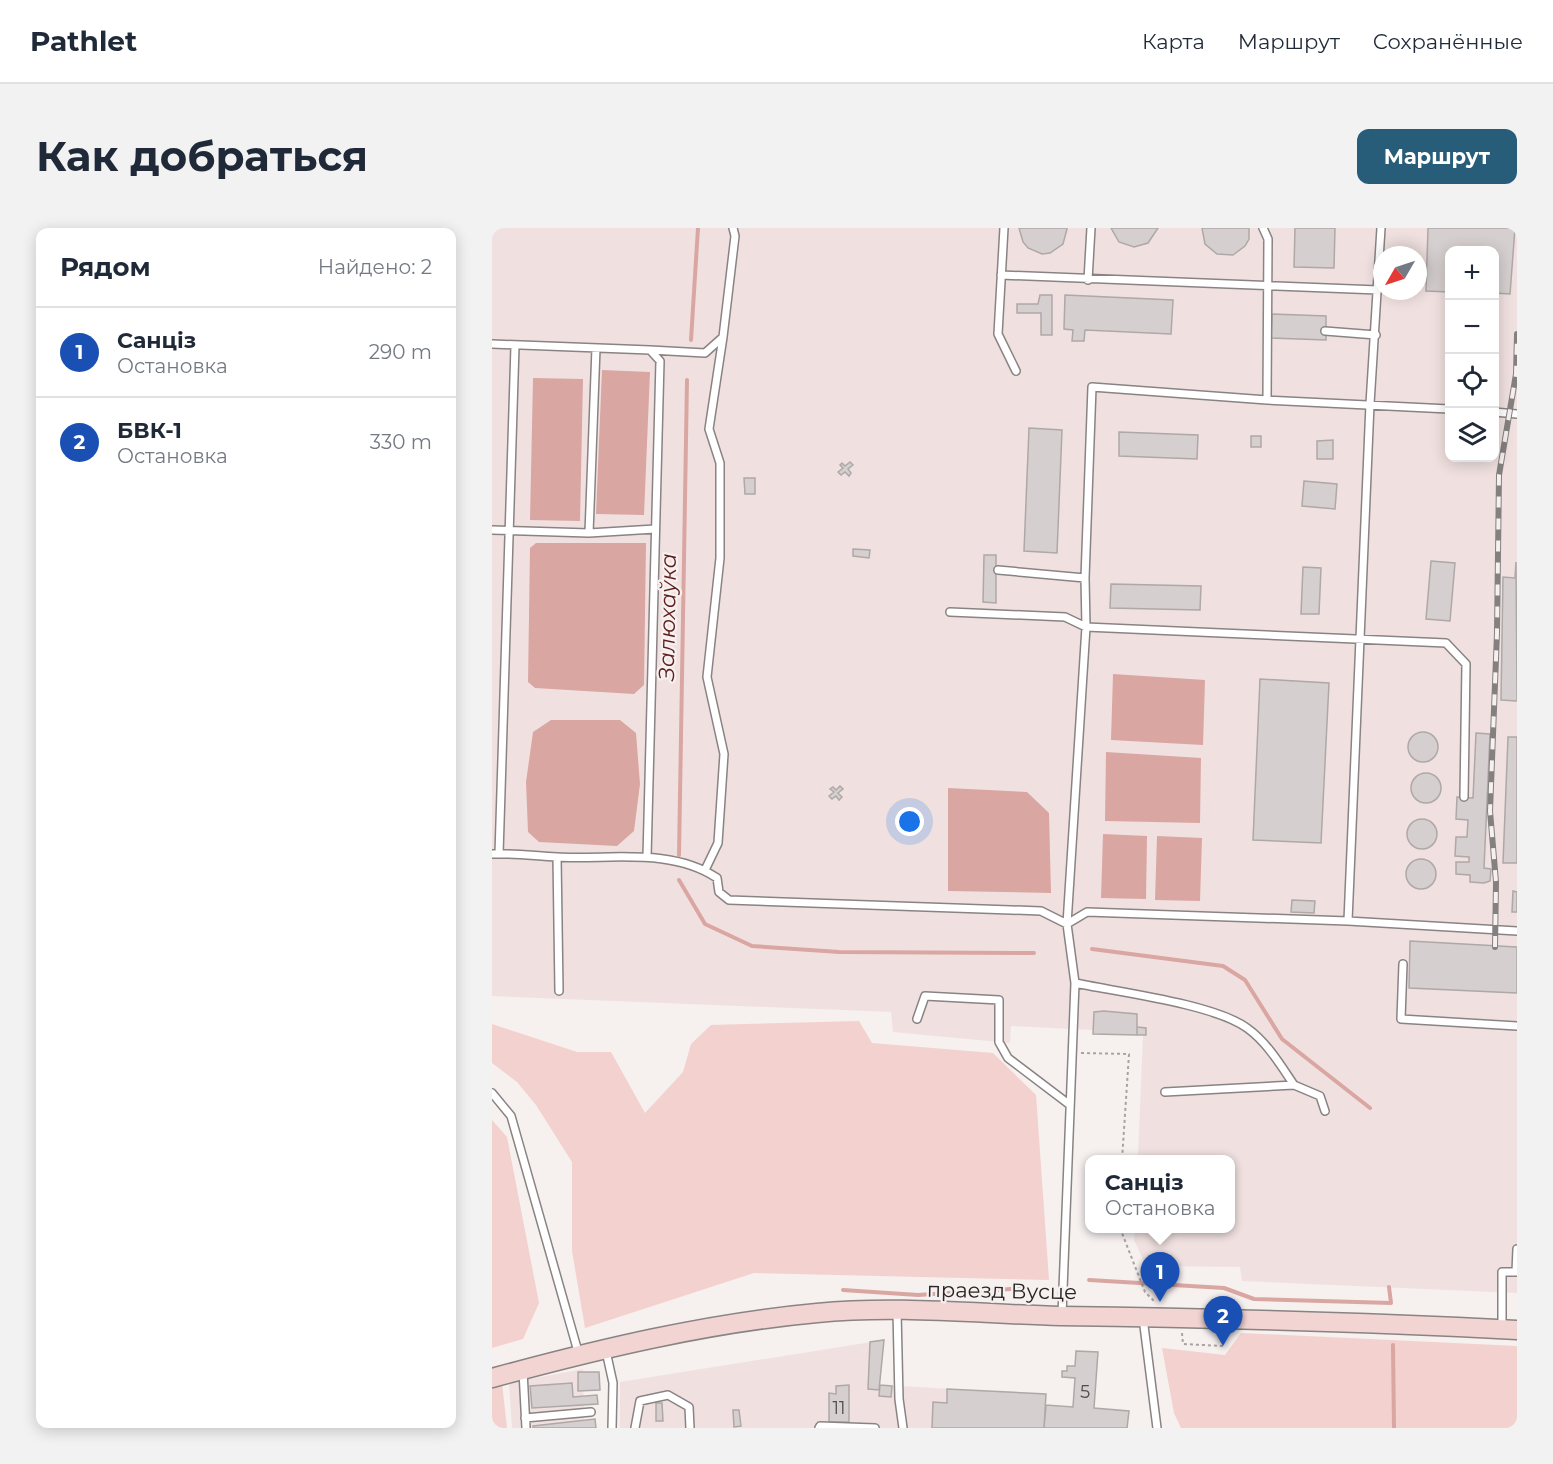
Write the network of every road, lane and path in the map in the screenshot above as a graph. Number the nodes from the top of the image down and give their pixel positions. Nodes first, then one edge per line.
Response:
1 (734, 228) edge
2 (1004, 228) edge
3 (1091, 228) edge
4 (1263, 228) edge
5 (1381, 228) edge
6 (1380, 246) edge
7 (1001, 275) junction
8 (1088, 280) junction
9 (1266, 287) junction
10 (1373, 290) edge
11 (1378, 300) edge
12 (1325, 331) dead end
13 (1376, 335) junction
14 (723, 337) junction
15 (492, 344) edge
16 (515, 346) junction
17 (596, 348) junction
18 (650, 350) junction
19 (1016, 371) dead end
20 (1267, 400) junction
21 (1370, 404) junction
22 (1445, 409) edge
23 (1499, 412) edge
24 (1517, 414) edge
25 (655, 529) junction
26 (492, 530) edge
27 (510, 531) junction
28 (589, 533) junction
29 (998, 570) dead end
30 (1085, 578) junction
31 (950, 612) dead end
32 (1086, 627) junction
33 (1359, 639) junction
34 (1464, 797) dead end
35 (495, 854) edge
36 (557, 857) junction
37 (647, 857) junction
38 (705, 870) junction
39 (1348, 921) junction
40 (1067, 924) junction
41 (1517, 931) edge
42 (1403, 964) dead end
43 (1075, 983) junction
44 (559, 991) dead end
45 (917, 1019) dead end
46 (1517, 1026) edge
47 (1072, 1052) junction
48 (1294, 1085) junction
49 (1165, 1092) dead end
50 (492, 1093) edge
51 (1070, 1106) junction
52 (1325, 1111) dead end
53 (1122, 1155) edge
54 (1122, 1233) edge
55 (1517, 1249) edge
56 (1516, 1272) edge
57 (1160, 1302) dead end
58 (897, 1311) junction
59 (1143, 1315) junction
60 (1062, 1316) junction
61 (1182, 1316) junction
62 (1510, 1330) edge
63 (1223, 1346) dead end
64 (606, 1348) junction
65 (579, 1354) junction
66 (523, 1370) junction
67 (492, 1378) edge
68 (591, 1412) dead end
69 (525, 1418) junction
70 (526, 1428) edge
71 (612, 1428) edge
72 (635, 1428) edge
73 (690, 1428) edge
74 (819, 1428) edge
75 (875, 1428) edge
76 (903, 1428) edge
77 (1157, 1428) edge

1 - 14 lane
2 - 7 lane
3 - 8 lane
4 - 9 lane
5 - 6 lane
7 - 8 lane
7 - 19 lane
8 - 9 lane
9 - 10 lane
9 - 20 lane
11 - 13 lane
12 - 13 lane
13 - 21 lane
14 - 18 lane
14 - 38 lane
15 - 16 lane
16 - 17 lane
16 - 27 lane
17 - 18 lane
17 - 28 lane
18 - 25 lane
20 - 21 lane
20 - 30 lane
21 - 22 lane
21 - 33 lane
23 - 24 lane
25 - 28 lane
25 - 37 lane
26 - 27 lane
27 - 28 lane
27 - 35 lane
29 - 30 lane
30 - 32 lane
31 - 32 lane
32 - 33 lane
32 - 40 lane
33 - 34 lane
33 - 39 lane
35 - 36 lane
36 - 37 lane
36 - 44 lane
37 - 38 lane
38 - 40 lane
39 - 40 lane
39 - 41 lane
40 - 43 lane
42 - 46 lane
43 - 47 lane
43 - 48 lane
45 - 51 lane
47 - 51 lane
47 - 53 path
48 - 49 lane
48 - 52 lane
50 - 65 lane
51 - 60 lane
54 - 57 path
55 - 56 lane
56 - 62 lane
58 - 60 street, праезд Вусце
58 - 64 street, праезд Вусце
58 - 76 lane
59 - 60 street, праезд Вусце
59 - 61 street, праезд Вусце
59 - 77 lane
61 - 62 street, праезд Вусце
61 - 63 path
64 - 65 street, праезд Вусце
64 - 71 lane
65 - 66 street, праезд Вусце
66 - 67 street, праезд Вусце
66 - 69 lane
68 - 69 lane
69 - 70 lane
72 - 73 lane
74 - 75 lane

